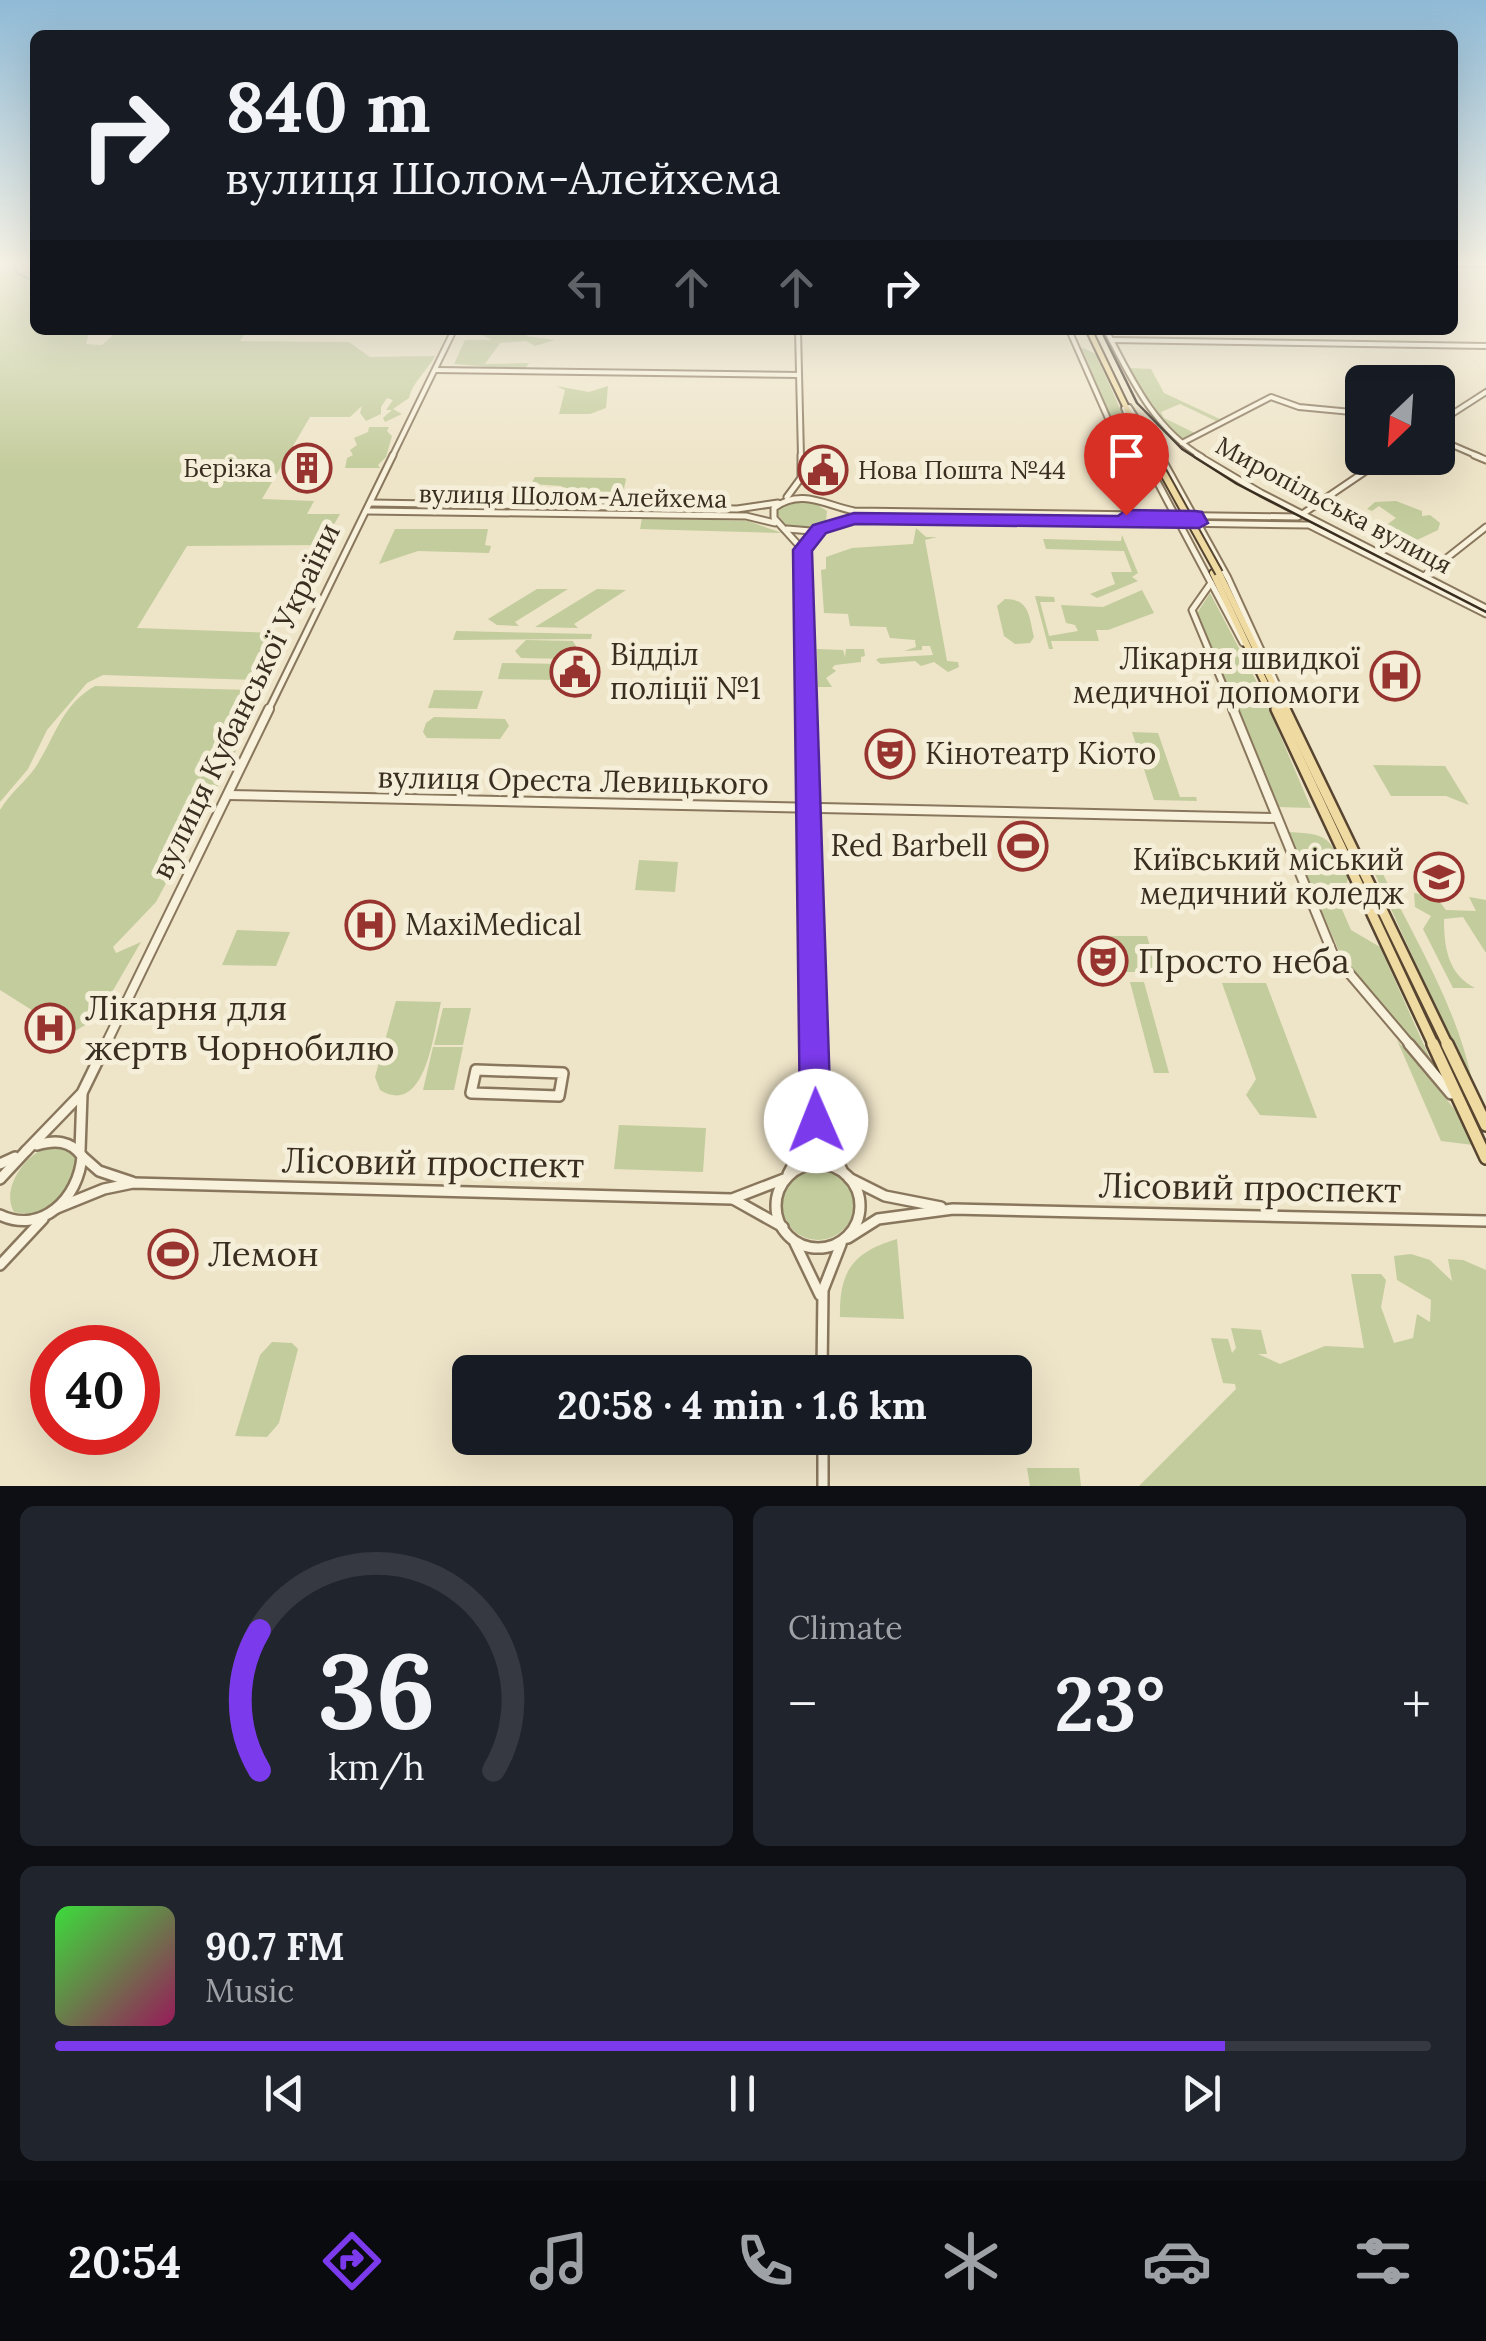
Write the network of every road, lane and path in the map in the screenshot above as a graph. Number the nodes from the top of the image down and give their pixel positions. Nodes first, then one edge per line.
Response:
1 (452, 335) edge
2 (798, 335) edge
3 (1071, 335) edge
4 (1093, 335) edge
5 (1108, 335) edge
6 (1111, 340) junction
7 (1486, 346) edge
8 (434, 370) junction
9 (799, 375) junction
10 (1486, 392) edge
11 (1127, 408) junction
12 (1345, 411) edge
13 (1455, 412) edge
14 (1180, 444) junction
15 (1455, 446) edge
16 (1486, 460) edge
17 (1151, 474) junction
18 (1360, 475) edge
19 (801, 478) junction
20 (818, 500) junction
21 (781, 502) junction
22 (371, 503) junction
23 (826, 504) junction
24 (1188, 504) junction
25 (1169, 506) junction
26 (367, 511) junction
27 (1302, 514) junction
28 (1176, 519) junction
29 (1197, 520) junction
30 (777, 523) junction
31 (828, 524) junction
32 (1309, 525) junction
33 (1486, 527) edge
34 (786, 528) junction
35 (820, 529) junction
36 (1204, 533) junction
37 (1184, 534) junction
38 (803, 550) junction
39 (1214, 576) junction
40 (1424, 576) junction
41 (1486, 611) edge
42 (1277, 686) junction
43 (228, 795) junction
44 (809, 809) junction
45 (1277, 818) junction
46 (82, 1093) junction
47 (559, 1096) joint
48 (1462, 1107) junction
49 (816, 1121) junction
50 (1486, 1125) edge
51 (23, 1153) junction
52 (81, 1154) junction
53 (1486, 1158) edge
54 (0, 1164) edge
55 (786, 1176) junction
56 (847, 1177) junction
57 (0, 1179) edge
58 (133, 1183) junction
59 (732, 1199) junction
60 (952, 1209) junction
61 (54, 1210) junction
62 (0, 1215) edge
63 (1486, 1221) edge
64 (783, 1228) junction
65 (792, 1239) junction
66 (844, 1241) junction
67 (0, 1265) edge
68 (821, 1296) junction
69 (822, 1355) edge
70 (823, 1455) edge
71 (823, 1486) edge

1 - 8 street, вулиця Кубанської України
2 - 9 street
3 - 17 street
4 - 11 main road
5 - 6 street, Миропільська вулиця
6 - 7 street
6 - 14 street, Миропільська вулиця
8 - 9 street
8 - 22 street, вулиця Кубанської України
9 - 19 street
10 - 13 street
11 - 17 street
11 - 24 street
11 - 39 main road, bridge
12 - 14 street
14 - 27 street, Миропільська вулиця
15 - 16 street
17 - 25 street
18 - 27 street
19 - 20 street
19 - 21 street
20 - 21 street
20 - 23 street
21 - 22 street, вулиця Шолом-Алейхема
21 - 30 street
22 - 26 street, вулиця Кубанської України
23 - 28 street
23 - 31 street
24 - 25 street
24 - 29 street
25 - 28 street
26 - 30 street, вулиця Шолом-Алейхема
26 - 43 street, вулиця Кубанської України
27 - 29 street
27 - 32 street
27 - 40 street, Миропільська вулиця
28 - 29 street
28 - 31 street
28 - 37 street
29 - 32 street
29 - 36 street
30 - 34 street
31 - 35 street
32 - 41 street, Миропільська вулиця
33 - 40 street
34 - 35 street
34 - 38 street
35 - 38 street
36 - 37 street
36 - 42 street
37 - 39 street
38 - 44 street
39 - 42 main road
39 - 45 street
39 - 48 main road
40 - 41 street, Миропільська вулиця
42 - 50 main road
43 - 44 street, вулиця Ореста Левицького
43 - 46 street, вулиця Кубанської України
44 - 45 street, вулиця Ореста Левицького
44 - 49 street
45 - 48 street
46 - 51 street, вулиця Кубанської України
46 - 52 street, вулиця Кубанської України
47 - 47 street
48 - 53 main road
49 - 55 street
49 - 56 street
51 - 52 street
51 - 54 street
51 - 57 street, вулиця Кубанської України
52 - 58 street, Лісовий проспект
52 - 61 street
55 - 56 street
55 - 59 street, Лісовий проспект
55 - 64 street
56 - 60 street, Лісовий проспект
56 - 66 street
58 - 59 street, Лісовий проспект
58 - 61 street, Лісовий проспект
59 - 64 street, Лісовий проспект
60 - 63 street, Лісовий проспект
60 - 66 street, Лісовий проспект
61 - 62 street
61 - 67 street
64 - 65 street
65 - 66 street
65 - 68 street
66 - 68 street
68 - 69 street
70 - 71 street

